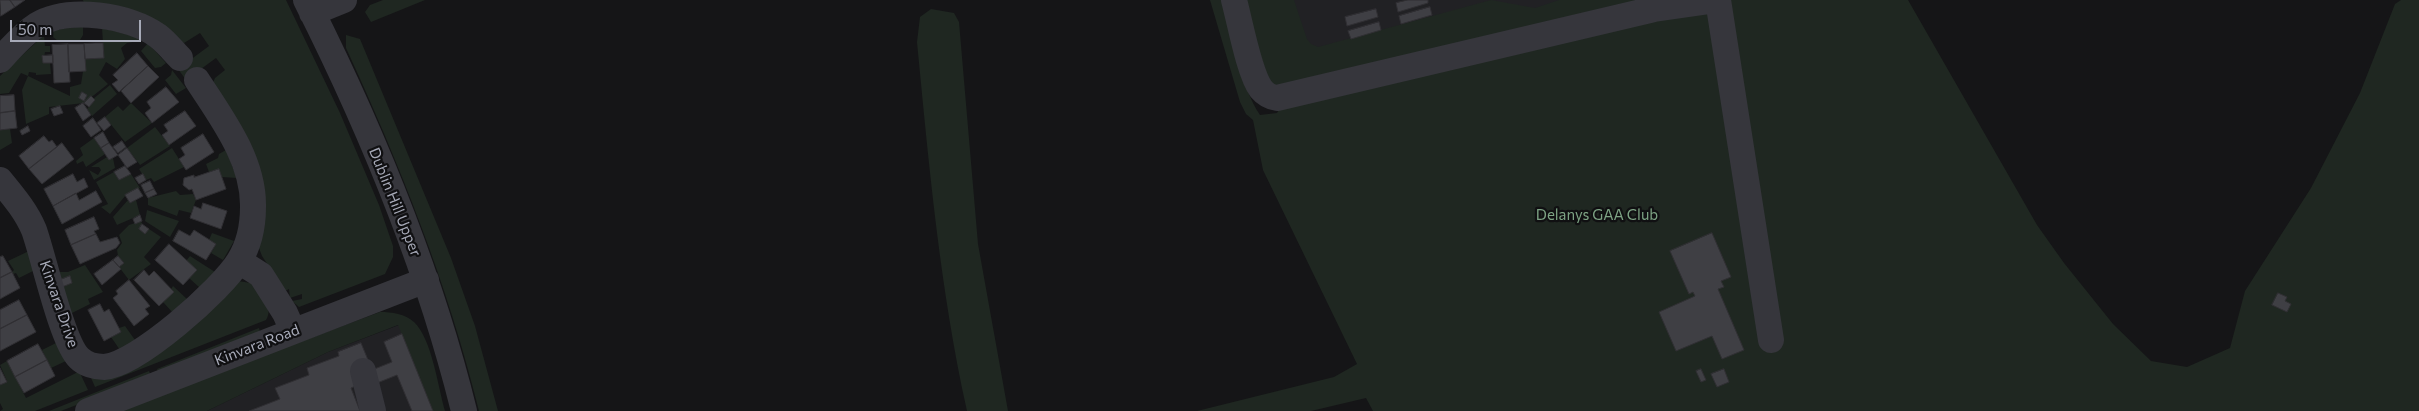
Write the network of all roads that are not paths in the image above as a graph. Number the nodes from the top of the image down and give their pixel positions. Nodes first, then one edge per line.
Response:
1 (344, 0) edge
2 (1234, 0) edge
3 (1717, 0) edge
4 (309, 6) edge
5 (180, 58) dead end
6 (0, 60) edge
7 (197, 80) dead end
8 (0, 180) edge
9 (239, 262) junction
10 (426, 280) junction
11 (293, 331) junction
12 (1771, 340) dead end
13 (363, 371) dead end
14 (88, 411) edge
15 (374, 411) edge
16 (464, 411) edge

1 - 4 street
2 - 3 street
3 - 12 street
4 - 10 street, Dublin Hill Upper
5 - 6 street
7 - 9 street, Kinvara Drive
8 - 9 street, Kinvara Drive
9 - 11 street
10 - 11 street, Kinvara Road
10 - 16 street, Dublin Hill Upper
11 - 14 street, Kinvara Road
13 - 15 street

